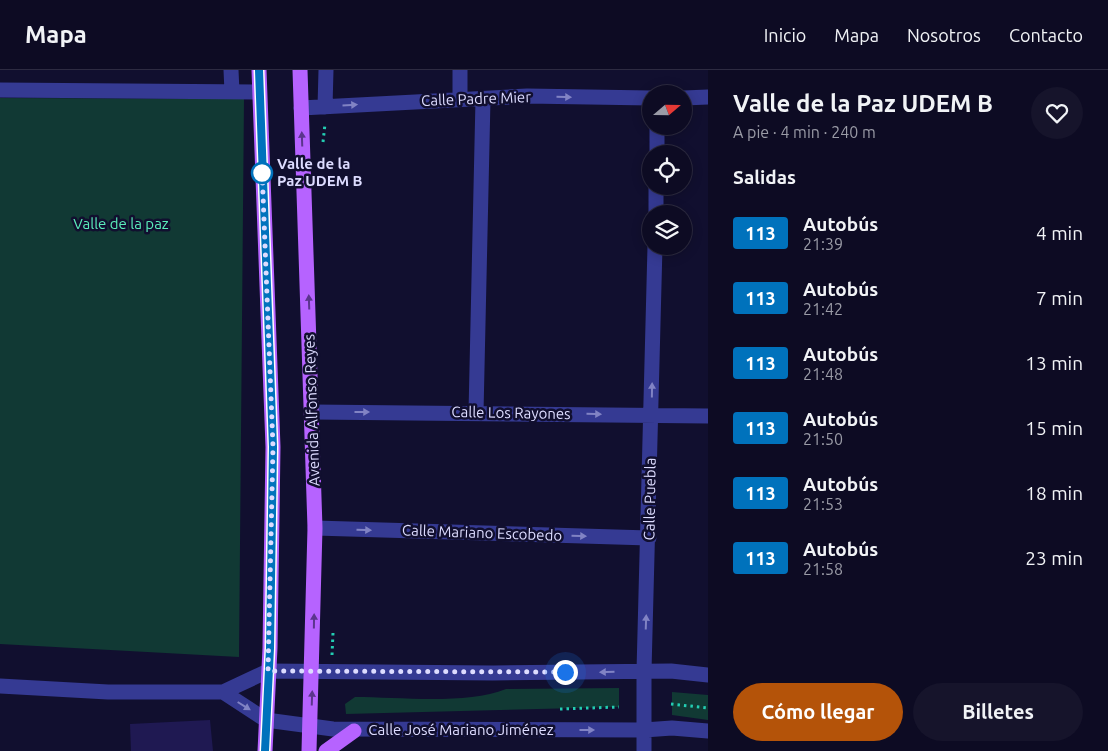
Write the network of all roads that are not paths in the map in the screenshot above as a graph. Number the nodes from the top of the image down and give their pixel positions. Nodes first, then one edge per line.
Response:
1 (231, 70) edge
2 (259, 70) edge
3 (300, 70) edge
4 (326, 70) edge
5 (460, 70) edge
6 (0, 90) edge
7 (232, 92) junction
8 (259, 92) junction
9 (708, 97) edge
10 (642, 98) edge
11 (692, 98) edge
12 (460, 99) junction
13 (483, 99) junction
14 (325, 107) junction
15 (301, 108) junction
16 (655, 255) edge
17 (313, 412) junction
18 (476, 413) junction
19 (651, 415) junction
20 (708, 416) edge
21 (315, 528) junction
22 (649, 538) junction
23 (313, 670) junction
24 (268, 671) junction
25 (644, 671) junction
26 (708, 675) edge
27 (0, 686) edge
28 (222, 692) junction
29 (266, 720) junction
30 (311, 726) junction
31 (644, 730) junction
32 (354, 731) junction
33 (708, 731) edge
34 (265, 751) edge
35 (309, 751) edge
36 (326, 751) edge
37 (644, 751) edge

1 - 7 street
2 - 8 main road
3 - 15 main road, Avenida Alfonso Reyes
4 - 14 street
5 - 12 street
6 - 7 street
7 - 8 street
8 - 24 main road
9 - 11 street
13 -> 10 street, Calle Padre Mier
12 - 13 street, Calle Padre Mier
14 -> 12 street, Calle Padre Mier
13 - 18 street
14 - 15 street, Calle Padre Mier
17 -> 15 main road, Avenida Alfonso Reyes
19 -> 16 street, Calle Puebla
17 -> 18 street, Calle Los Rayones
17 - 21 main road, Avenida Alfonso Reyes
18 -> 19 street, Calle Los Rayones
19 - 20 street, Calle Los Rayones
19 - 22 street, Calle Puebla
21 -> 22 street, Calle Mariano Escobedo
23 -> 21 main road, Avenida Alfonso Reyes
25 -> 22 street, Calle Puebla
23 - 24 street
25 -> 23 street
30 -> 23 main road, Avenida Alfonso Reyes
24 - 28 street
24 - 29 main road
25 - 26 street
25 - 31 street, Calle Puebla
27 - 28 street
28 -> 29 street, Calle José Mariano Jiménez
29 - 30 street, Calle José Mariano Jiménez
29 - 34 main road
30 - 32 street, Calle José Mariano Jiménez
30 - 35 main road, Avenida Alfonso Reyes
32 -> 31 street, Calle José Mariano Jiménez
31 - 33 street, Calle José Mariano Jiménez
31 - 37 street, Calle Puebla
32 - 36 main road

